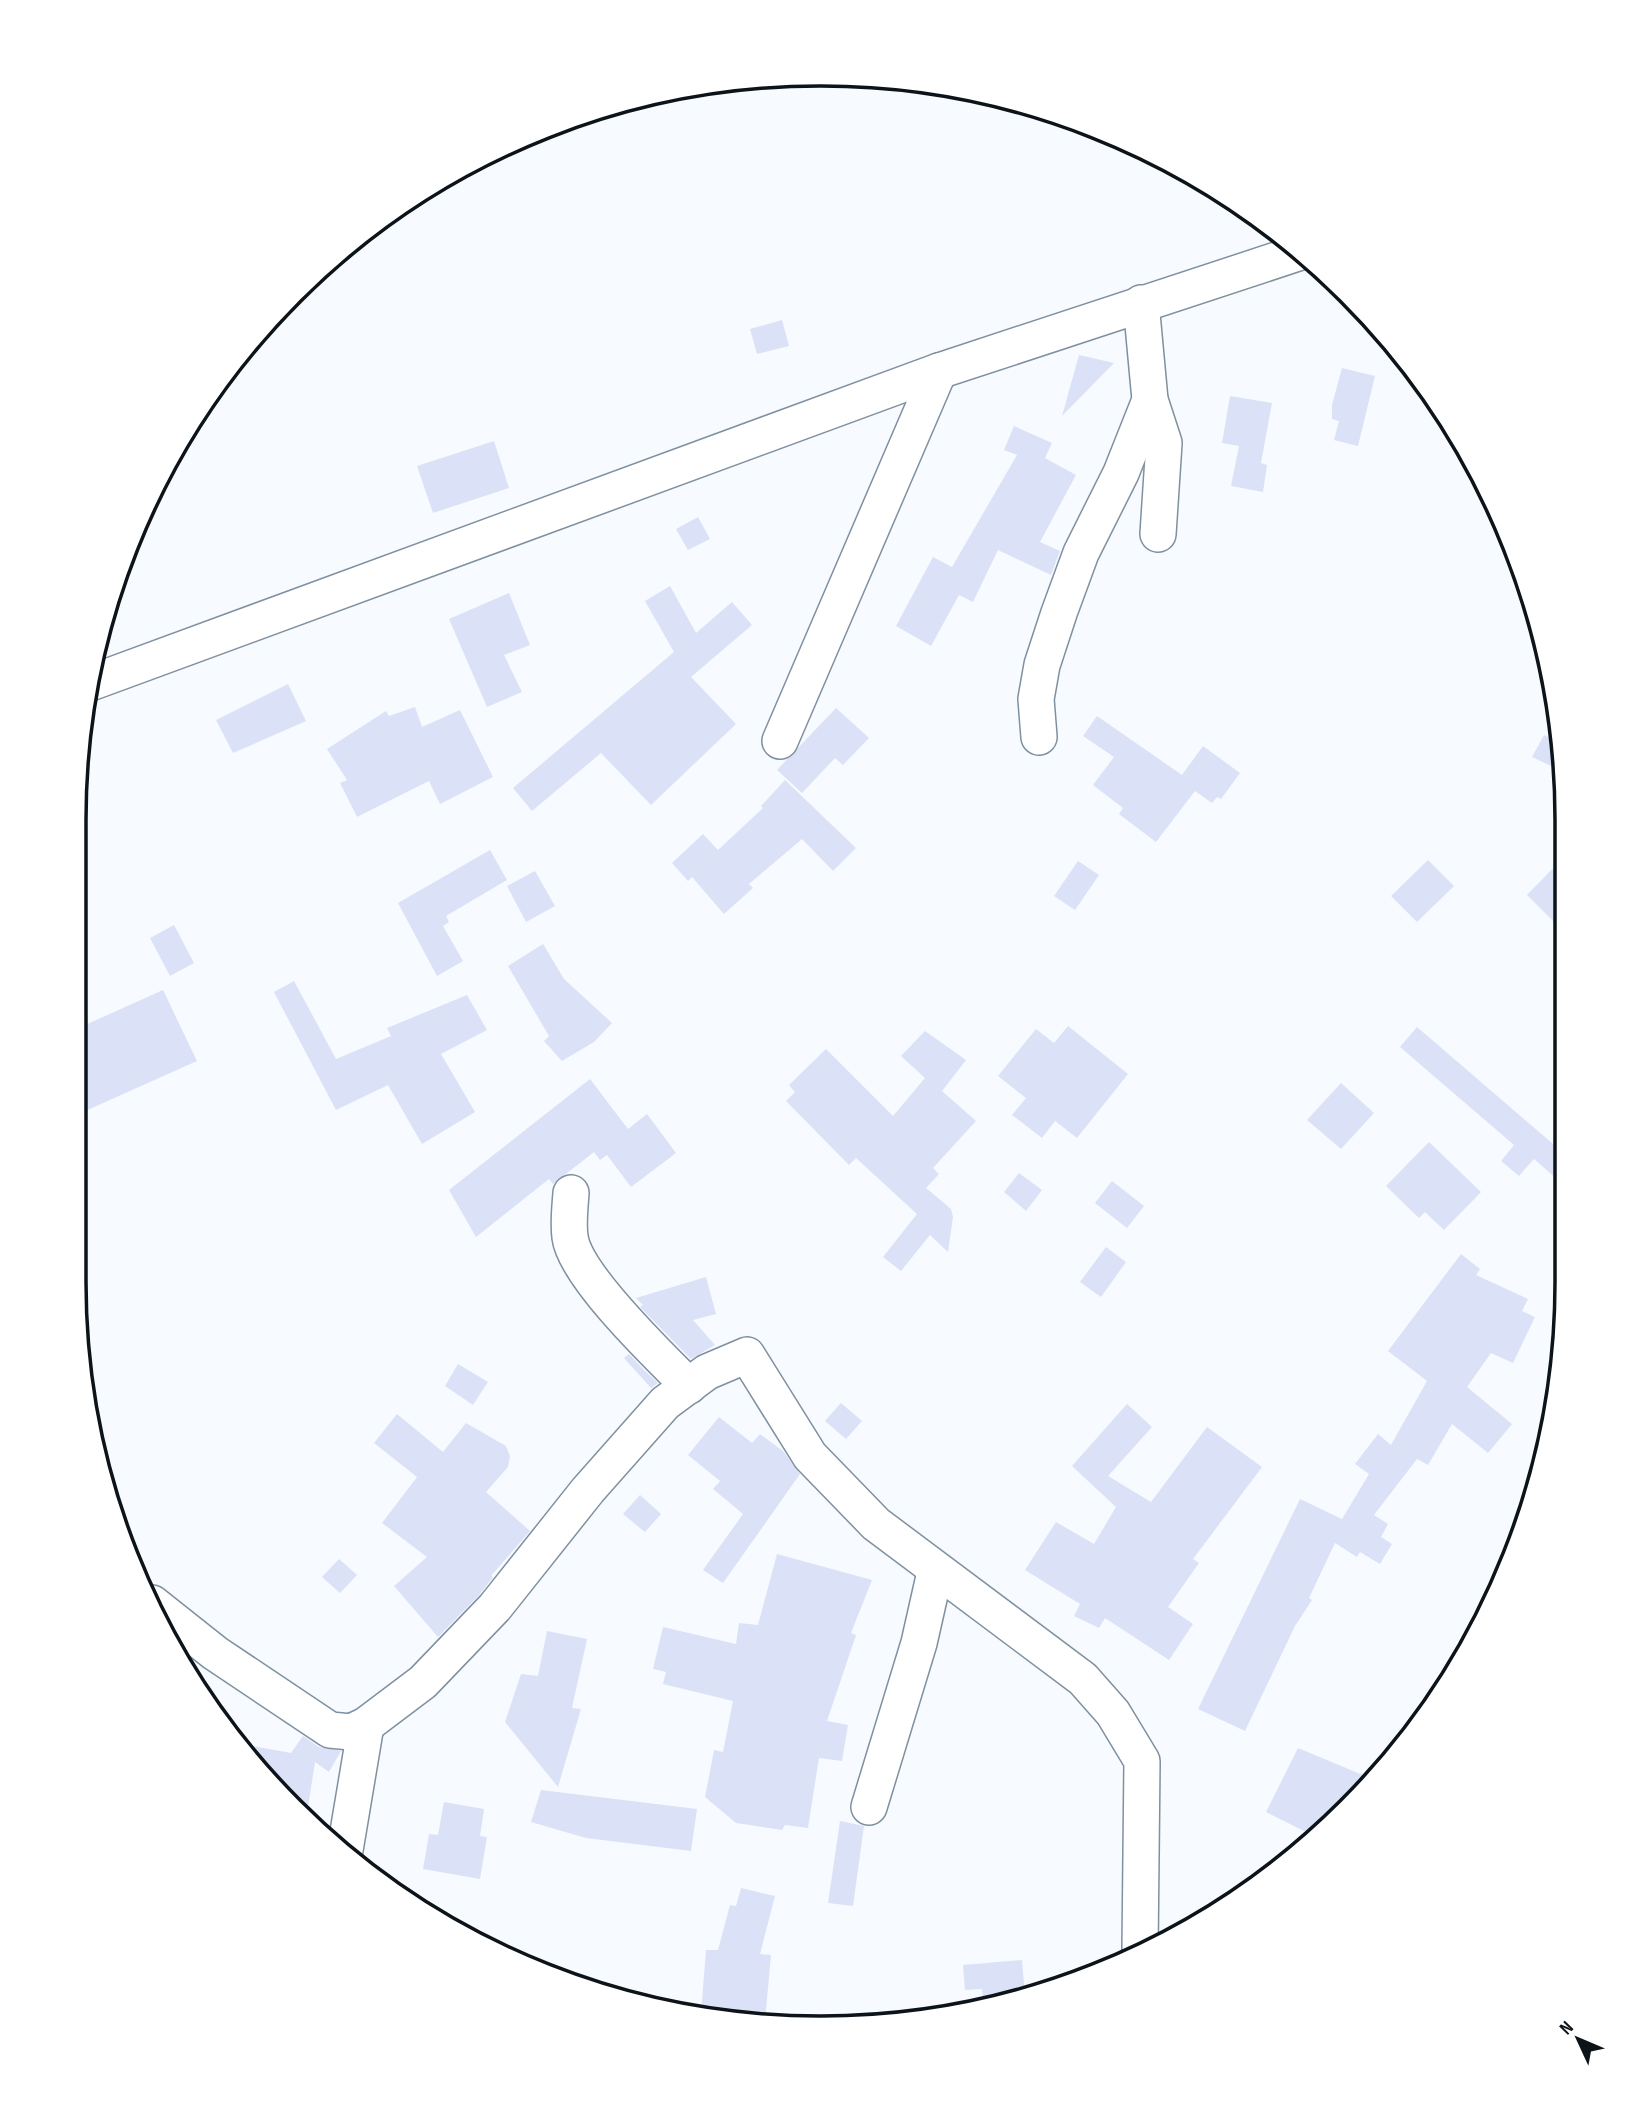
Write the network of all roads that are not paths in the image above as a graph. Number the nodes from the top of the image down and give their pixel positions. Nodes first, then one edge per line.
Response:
1 (1290, 256) edge
2 (1141, 303) junction
3 (939, 371) junction
4 (1150, 400) junction
5 (1158, 534) dead end
6 (100, 680) edge
7 (1039, 737) dead end
8 (780, 741) dead end
9 (571, 1193) dead end
10 (689, 1386) junction
11 (935, 1572) junction
12 (166, 1613) edge
13 (366, 1726) junction
14 (869, 1807) dead end
15 (346, 1842) edge
16 (1140, 1942) edge

1 - 2 street
2 - 3 street
2 - 4 street
3 - 6 street
3 - 8 street
4 - 5 street
4 - 7 street
9 - 10 street
10 - 11 street
10 - 13 street
11 - 14 street
11 - 16 street
12 - 13 street
13 - 15 street

